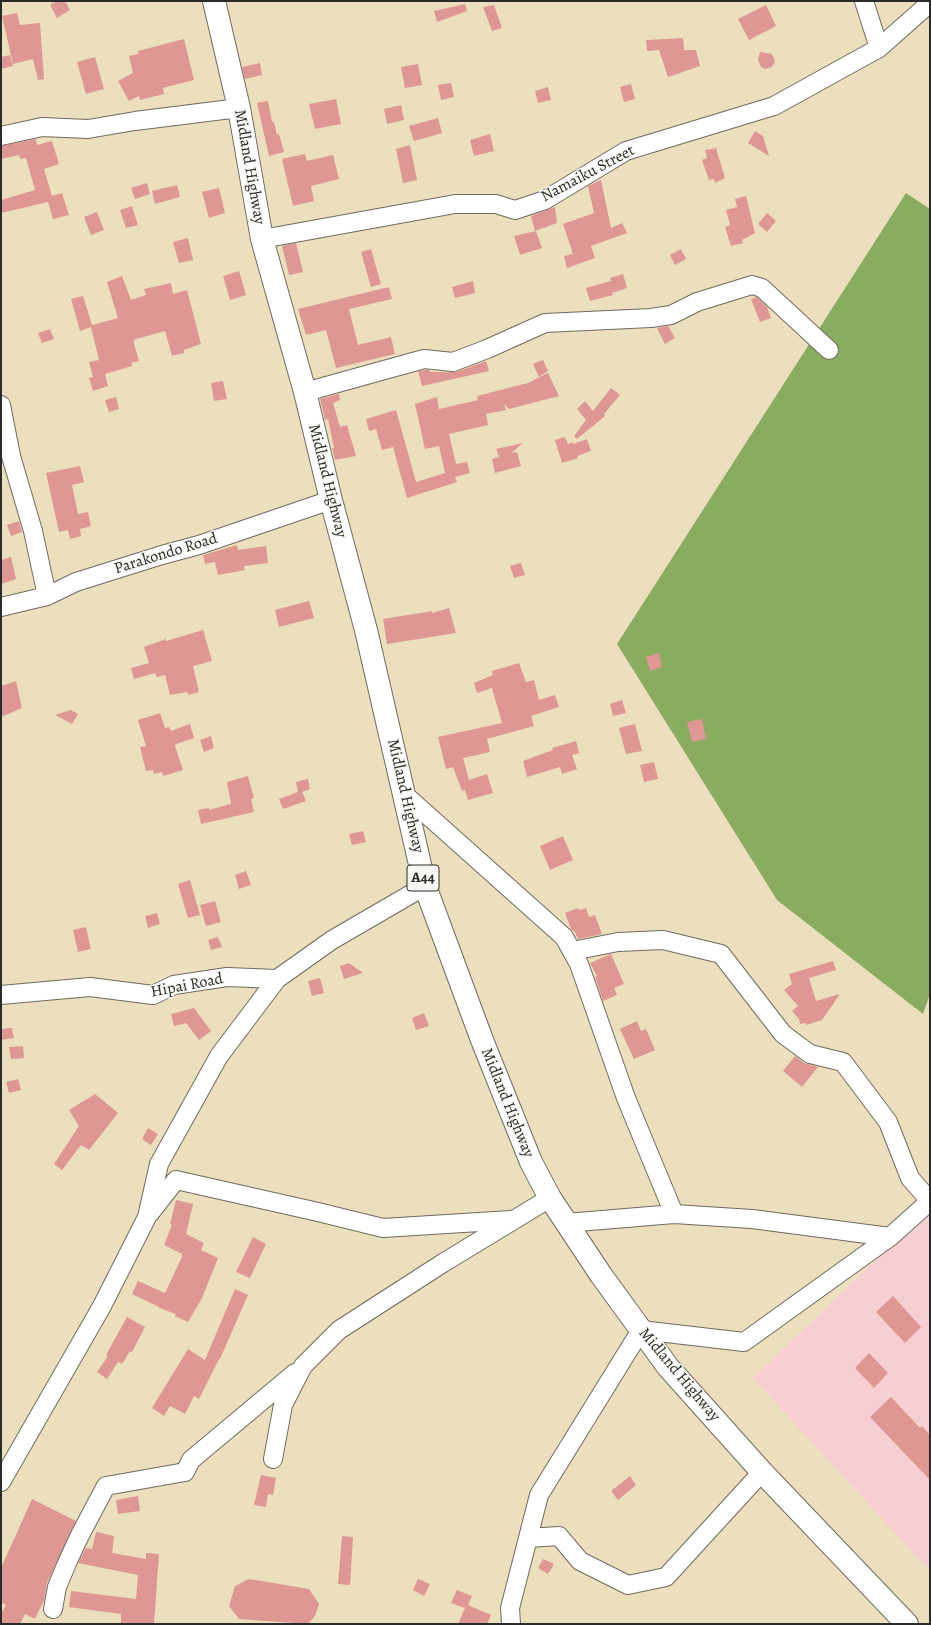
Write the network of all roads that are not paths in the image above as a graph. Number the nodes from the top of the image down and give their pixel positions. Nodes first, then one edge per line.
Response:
1 (214, 1) edge
2 (864, 1) edge
3 (930, 3) edge
4 (879, 48) junction
5 (239, 108) junction
6 (1, 136) edge
7 (262, 239) junction
8 (829, 350) dead end
9 (305, 392) junction
10 (1, 405) edge
11 (331, 500) junction
12 (47, 596) junction
13 (1, 607) edge
14 (405, 795) junction
15 (425, 886) junction
16 (572, 951) junction
17 (277, 979) junction
18 (1, 995) edge
19 (550, 1198) junction
20 (930, 1201) edge
21 (674, 1214) junction
22 (148, 1217) junction
23 (515, 1219) junction
24 (566, 1222) junction
25 (890, 1238) junction
26 (641, 1330) junction
27 (303, 1366) junction
28 (274, 1459) dead end
29 (762, 1472) junction
30 (1, 1482) edge
31 (528, 1538) junction
32 (53, 1609) dead end
33 (511, 1624) edge
34 (907, 1624) edge

1 - 5 main road, Midland Highway / A44
2 - 4 street
3 - 4 street, Namaiku Street
4 - 7 street, Namaiku Street
5 - 6 street
5 - 7 main road, Midland Highway / A44
7 - 9 main road, Midland Highway / A44
8 - 9 street
9 - 11 main road, Midland Highway / A44
10 - 12 street
11 - 12 street, Parakondo Road
11 - 14 main road, Midland Highway / A44
12 - 13 street, Parakondo Road
14 - 15 main road, Midland Highway / A44
14 - 16 street
15 - 17 street
15 - 19 main road, Midland Highway / A44
16 - 20 street
16 - 21 street
17 - 18 street, Hipai Road
17 - 22 street
19 - 23 street
19 - 24 main road, Midland Highway / A44
20 - 25 street
21 - 24 street
21 - 25 street
22 - 23 street
22 - 30 street
23 - 27 street
24 - 26 main road, Midland Highway / A44
25 - 26 street
26 - 29 main road, Midland Highway / A44
26 - 31 street
27 - 28 street
27 - 32 street
29 - 31 street
29 - 34 main road, Midland Highway / A44
31 - 33 street

